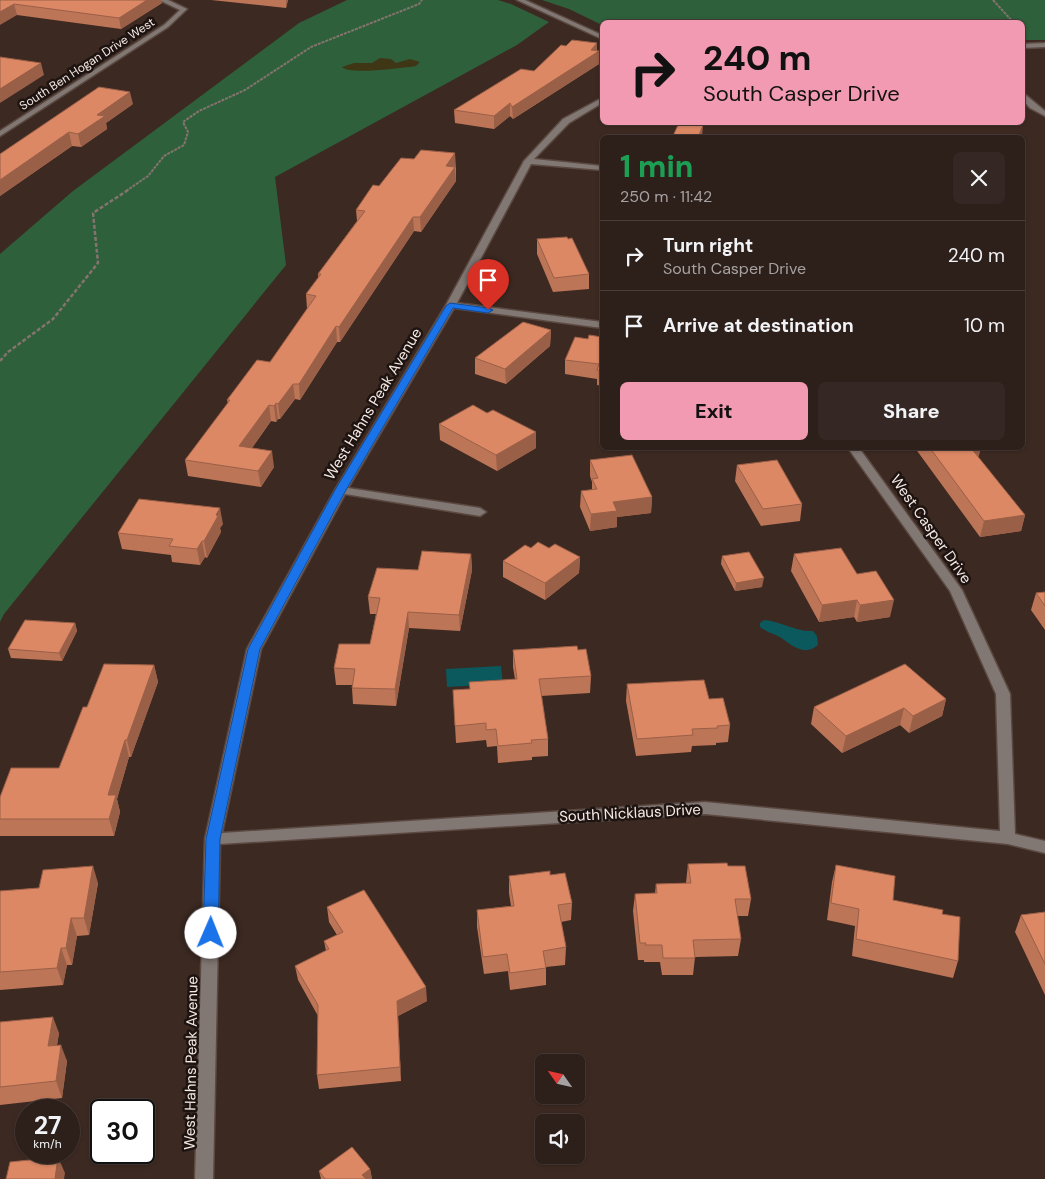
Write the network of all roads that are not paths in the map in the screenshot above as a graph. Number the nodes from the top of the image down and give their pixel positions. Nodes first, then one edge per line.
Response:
1 (162, 0) edge
2 (520, 0) edge
3 (600, 36) edge
4 (1045, 45) edge
5 (1025, 46) edge
6 (1025, 98) edge
7 (600, 101) edge
8 (1045, 114) edge
9 (0, 134) edge
10 (528, 161) junction
11 (600, 168) edge
12 (450, 306) junction
13 (600, 325) edge
14 (855, 450) edge
15 (340, 490) junction
16 (480, 512) dead end
17 (1008, 838) junction
18 (213, 839) junction
19 (1045, 847) edge
20 (204, 1179) edge

1 - 9 street, South Ben Hogan Drive West
2 - 3 street
4 - 5 street
6 - 8 street
7 - 10 street, West Hahns Peak Avenue
10 - 11 street
10 - 12 street, West Hahns Peak Avenue
12 - 13 street
12 - 15 street, West Hahns Peak Avenue
14 - 17 street, West Casper Drive
15 - 16 street
15 - 18 street, West Hahns Peak Avenue
17 - 18 street, South Nicklaus Drive
17 - 19 street, South Nicklaus Drive
18 - 20 street, West Hahns Peak Avenue

